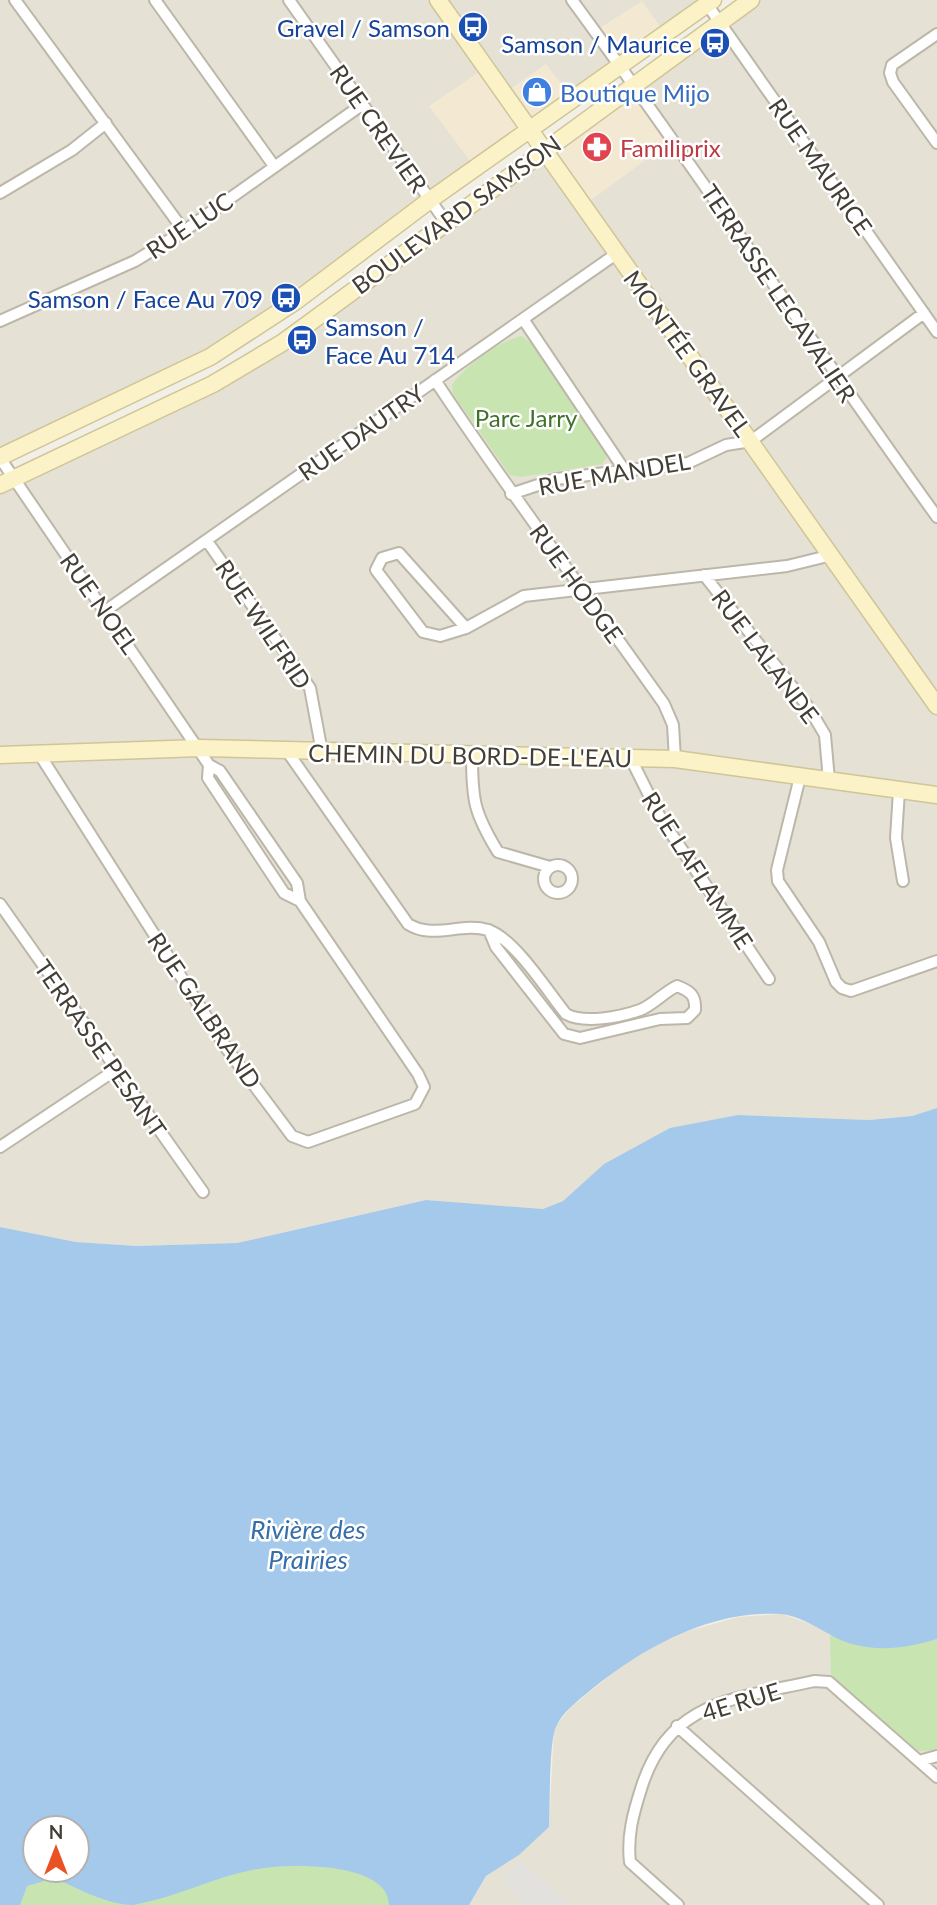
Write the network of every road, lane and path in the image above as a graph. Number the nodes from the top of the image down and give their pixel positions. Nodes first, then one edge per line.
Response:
1 (15, 0) edge
2 (155, 0) edge
3 (289, 0) edge
4 (438, 0) edge
5 (572, 0) edge
6 (751, 0) edge
7 (708, 1) edge
8 (720, 22) junction
9 (937, 33) edge
10 (620, 64) junction
11 (635, 83) junction
12 (363, 104) junction
13 (106, 122) junction
14 (531, 131) junction
15 (937, 143) edge
16 (544, 150) junction
17 (274, 166) junction
18 (0, 193) edge
19 (430, 200) junction
20 (445, 221) junction
21 (184, 231) junction
22 (616, 254) junction
23 (924, 313) junction
24 (523, 319) junction
25 (0, 321) edge
26 (937, 332) edge
27 (838, 379) junction
28 (435, 380) junction
29 (751, 441) junction
30 (0, 458) edge
31 (625, 471) junction
32 (7, 482) edge
33 (511, 494) junction
34 (937, 517) edge
35 (206, 541) junction
36 (832, 555) junction
37 (704, 575) junction
38 (585, 591) junction
39 (106, 611) junction
40 (466, 628) junction
41 (937, 706) edge
42 (200, 748) junction
43 (287, 751) junction
44 (322, 752) junction
45 (0, 755) edge
46 (40, 755) junction
47 (472, 755) junction
48 (631, 759) junction
49 (675, 759) junction
50 (800, 777) junction
51 (829, 780) junction
52 (900, 791) junction
53 (937, 795) edge
54 (550, 867) dead end
55 (903, 881) dead end
56 (0, 904) edge
57 (488, 930) junction
58 (937, 961) edge
59 (769, 979) dead end
60 (578, 1021) junction
61 (574, 1038) junction
62 (117, 1069) junction
63 (424, 1087) joint
64 (0, 1147) edge
65 (203, 1192) dead end
66 (677, 1726) junction
67 (937, 1756) edge
68 (919, 1761) junction
69 (937, 1777) edge
70 (678, 1905) edge
71 (878, 1905) edge

1 - 13 street
2 - 17 street
3 - 12 street, RUE CREVIER
4 - 14 street, MONTÉE GRAVEL
5 - 10 street, TERRASSE LECAVALIER
6 - 8 street, BOULEVARD SAMSON
7 - 8 street, RUE MAURICE
7 - 10 street, BOULEVARD SAMSON
8 - 11 street, BOULEVARD SAMSON
8 - 23 street, RUE MAURICE
9 - 15 street
10 - 11 street, TERRASSE LECAVALIER
10 - 14 street, BOULEVARD SAMSON
11 - 16 street, BOULEVARD SAMSON
11 - 27 street, TERRASSE LECAVALIER
12 - 17 street, RUE LUC
12 - 19 street, RUE CREVIER
13 - 18 street
13 - 21 street
14 - 16 street, MONTÉE GRAVEL
14 - 19 street, BOULEVARD SAMSON
16 - 20 street, BOULEVARD SAMSON
16 - 22 street, MONTÉE GRAVEL
17 - 21 street, RUE LUC
19 - 20 street, RUE CREVIER
19 - 30 street, BOULEVARD SAMSON
20 - 32 street, BOULEVARD SAMSON
21 - 25 street, RUE LUC
22 - 24 street, RUE DAUTRY
22 - 29 street, MONTÉE GRAVEL
23 - 26 street, RUE MAURICE
23 - 27 street, RUE MANDEL
24 - 28 street, RUE DAUTRY
24 - 31 street
27 - 29 street, RUE MANDEL
27 - 34 street, TERRASSE LECAVALIER
28 - 33 street, RUE HODGE
28 - 35 street, RUE DAUTRY
29 - 31 street, RUE MANDEL
29 - 36 street, MONTÉE GRAVEL
30 - 32 street, RUE NOEL
31 - 33 street, RUE MANDEL
32 - 39 street, RUE NOEL
33 - 38 street, RUE HODGE
35 - 39 street, RUE DAUTRY
35 - 44 street, RUE WILFRID
36 - 37 street
36 - 41 street, MONTÉE GRAVEL
37 - 38 street
37 - 51 street, RUE LALANDE
38 - 40 street
38 - 49 street, RUE HODGE
39 - 42 street, RUE NOEL
40 - 40 street
42 - 43 street, CHEMIN DU BORD-DE-L'EAU
42 - 46 street, CHEMIN DU BORD-DE-L'EAU
42 - 63 street, RUE NOEL
43 - 44 street, CHEMIN DU BORD-DE-L'EAU
43 - 57 street
44 - 47 street, CHEMIN DU BORD-DE-L'EAU
45 - 46 street, CHEMIN DU BORD-DE-L'EAU
46 - 63 street, RUE GALBRAND
47 - 48 street, CHEMIN DU BORD-DE-L'EAU
47 - 54 street
48 - 49 street, CHEMIN DU BORD-DE-L'EAU
48 - 59 street, RUE LAFLAMME
49 - 50 street, CHEMIN DU BORD-DE-L'EAU
50 - 51 street, CHEMIN DU BORD-DE-L'EAU
50 - 58 street
51 - 52 street, CHEMIN DU BORD-DE-L'EAU
52 - 53 street, CHEMIN DU BORD-DE-L'EAU
52 - 55 street
56 - 62 street, TERRASSE PESANT
57 - 60 street
57 - 61 street
60 - 61 street
60 - 61 street
62 - 64 street
62 - 65 street, TERRASSE PESANT
66 - 68 street, 4E RUE
66 - 70 street, 4E RUE
66 - 71 street
67 - 68 street
68 - 69 street

